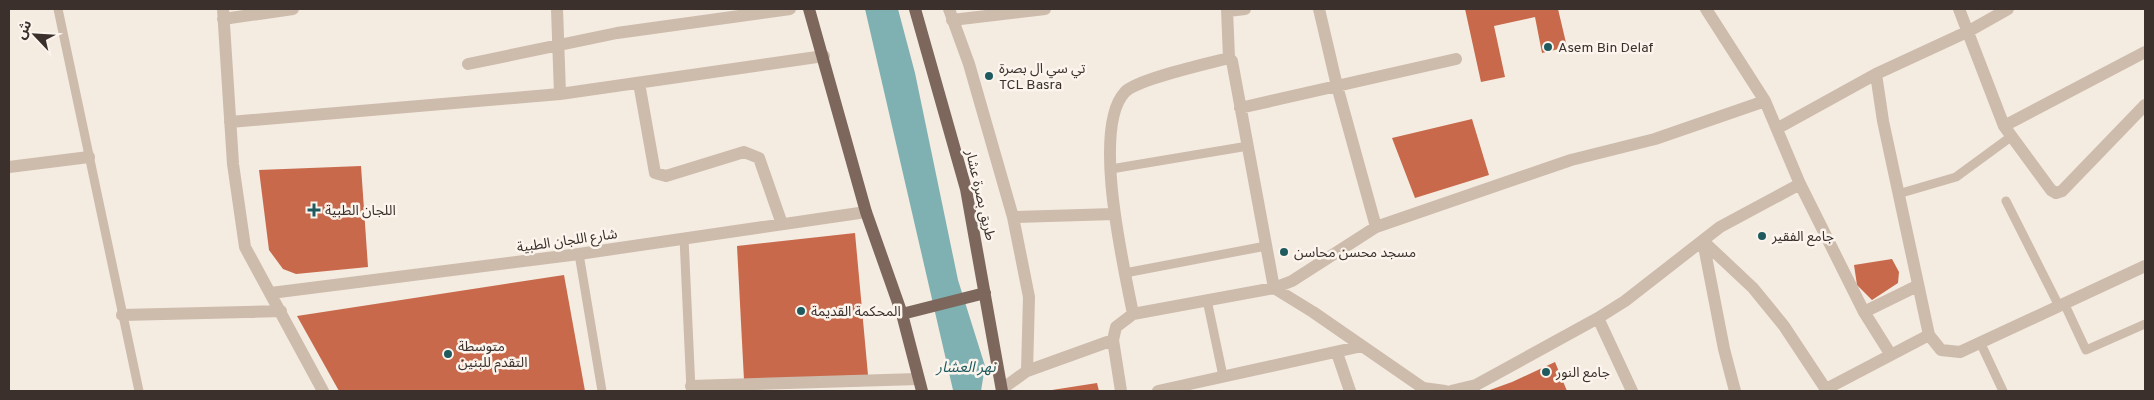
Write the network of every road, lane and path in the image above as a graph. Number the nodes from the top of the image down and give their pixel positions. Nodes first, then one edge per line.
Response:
1 (58, 9) edge
2 (293, 9) edge
3 (557, 9) edge
4 (790, 9) edge
5 (808, 9) edge
6 (915, 9) edge
7 (1045, 9) edge
8 (1245, 9) edge
9 (1319, 9) edge
10 (1706, 9) edge
11 (1959, 9) edge
12 (2008, 9) edge
13 (1227, 10) edge
14 (223, 14) edge
15 (950, 14) edge
16 (1968, 31) junction
17 (558, 46) junction
18 (2145, 52) edge
19 (824, 56) junction
20 (1229, 58) junction
21 (1456, 59) dead end
22 (468, 64) dead end
23 (1876, 74) junction
24 (639, 82) junction
25 (1337, 86) junction
26 (560, 94) junction
27 (1765, 101) junction
28 (2145, 105) edge
29 (1240, 108) junction
30 (230, 122) junction
31 (1778, 128) junction
32 (2008, 131) junction
33 (1248, 146) junction
34 (89, 157) junction
35 (9, 167) edge
36 (1111, 169) junction
37 (1800, 184) junction
38 (1898, 194) junction
39 (2006, 200) dead end
40 (866, 212) junction
41 (1114, 214) junction
42 (1013, 217) junction
43 (782, 224) junction
44 (1376, 227) junction
45 (684, 238) junction
46 (1703, 241) junction
47 (1266, 246) junction
48 (579, 254) junction
49 (2145, 266) edge
50 (1125, 273) junction
51 (1918, 286) junction
52 (1274, 288) junction
53 (271, 293) junction
54 (985, 293) junction
55 (1207, 300) junction
56 (2061, 305) junction
57 (281, 310) junction
58 (1864, 312) junction
59 (902, 314) junction
60 (1133, 314) junction
61 (122, 316) junction
62 (1598, 318) junction
63 (2145, 324) edge
64 (1929, 335) junction
65 (1114, 340) junction
66 (1980, 342) junction
67 (1362, 346) junction
68 (1337, 353) junction
69 (1891, 355) junction
70 (1027, 371) junction
71 (1223, 376) junction
72 (918, 379) junction
73 (691, 388) edge
74 (1002, 390) edge
75 (1826, 390) edge
76 (139, 391) edge
77 (324, 391) edge
78 (602, 391) edge
79 (922, 391) edge
80 (1121, 391) edge
81 (1158, 391) edge
82 (1350, 391) edge
83 (1446, 391) edge
84 (1451, 391) edge
85 (1632, 391) edge
86 (1735, 391) edge
87 (2003, 391) edge

1 - 34 lane
2 - 14 street
3 - 17 street
4 - 17 street
5 - 19 main road
6 - 54 main road, طريق بصرة عشار
7 - 15 street
8 - 13 street
9 - 25 street
10 - 27 street
11 - 16 street
12 - 16 street
13 - 20 street
14 - 30 street
15 - 42 street
16 - 23 street
16 - 32 street
17 - 22 street
17 - 26 street
18 - 32 street
19 - 24 street
19 - 40 main road
20 - 29 street
20 - 36 street
21 - 25 street
23 - 31 street
23 - 38 street
24 - 26 street
24 - 43 street
25 - 29 street
25 - 44 street
26 - 30 street
27 - 31 street
27 - 44 street
28 - 32 street
29 - 33 street
30 - 53 street
31 - 37 street
32 - 38 lane
33 - 36 lane
33 - 47 street
34 - 35 street
34 - 61 lane
36 - 41 street
37 - 46 street
37 - 58 street
38 - 51 street
39 - 56 lane
40 - 43 street, شارع اللجان الطبية
40 - 59 main road
41 - 42 street
41 - 50 street
42 - 70 street
43 - 45 street, شارع اللجان الطبية
44 - 52 street
45 - 48 street, شارع اللجان الطبية
45 - 73 lane
46 - 62 street
46 - 75 street
46 - 86 street
47 - 50 lane
47 - 52 street
48 - 53 street, شارع اللجان الطبية
48 - 78 lane
49 - 56 street
50 - 60 street
51 - 58 street
51 - 64 street
52 - 55 street
52 - 67 street
53 - 57 street
54 - 59 main road
54 - 74 main road, طريق بصرة عشار
55 - 60 street
55 - 71 lane
56 - 63 lane
56 - 66 street
57 - 61 street
57 - 77 street
58 - 69 street
59 - 72 main road
60 - 65 street
61 - 76 lane
62 - 84 street
62 - 85 street
64 - 66 street
64 - 69 street
65 - 70 street
65 - 80 street
66 - 87 lane
67 - 68 street
67 - 83 street
68 - 71 street
68 - 82 street
69 - 75 street
70 - 74 street
71 - 81 street
72 - 73 street
72 - 79 main road

